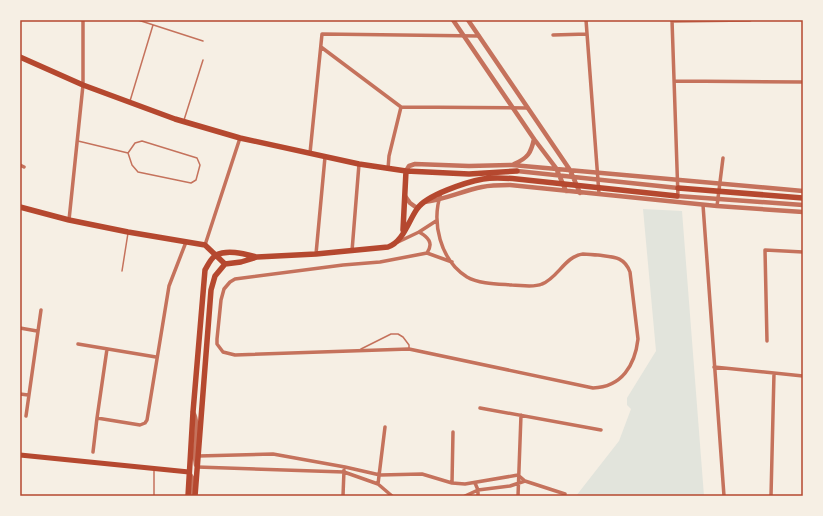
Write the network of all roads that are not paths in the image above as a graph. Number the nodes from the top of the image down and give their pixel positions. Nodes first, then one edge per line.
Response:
1 (83, 20) edge
2 (138, 20) edge
3 (453, 20) edge
4 (468, 20) edge
5 (586, 20) edge
6 (750, 20) edge
7 (672, 21) edge
8 (153, 25) junction
9 (587, 34) junction
10 (553, 35) dead end
11 (464, 36) junction
12 (479, 36) junction
13 (203, 41) dead end
14 (321, 47) junction
15 (20, 57) edge
16 (203, 60) dead end
17 (675, 81) junction
18 (803, 82) edge
19 (83, 85) junction
20 (129, 102) junction
21 (401, 107) junction
22 (528, 108) junction
23 (514, 109) junction
24 (184, 122) junction
25 (240, 138) junction
26 (534, 139) junction
27 (77, 141) junction
28 (128, 153) junction
29 (310, 154) junction
30 (325, 157) junction
31 (723, 158) dead end
32 (358, 164) junction
33 (512, 165) junction
34 (556, 168) junction
35 (388, 169) junction
36 (570, 170) junction
37 (406, 171) junction
38 (517, 171) joint
39 (598, 173) junction
40 (678, 180) junction
41 (720, 184) junction
42 (678, 188) joint
43 (566, 191) junction
44 (803, 191) edge
45 (440, 193) junction
46 (580, 193) junction
47 (599, 194) junction
48 (405, 196) junction
49 (677, 196) joint
50 (803, 198) edge
51 (438, 200) junction
52 (423, 202) junction
53 (678, 202) junction
54 (703, 205) junction
55 (803, 205) edge
56 (717, 206) junction
57 (20, 207) edge
58 (417, 208) junction
59 (803, 212) edge
60 (69, 220) junction
61 (436, 221) junction
62 (128, 232) junction
63 (403, 232) junction
64 (419, 232) junction
65 (186, 242) junction
66 (398, 242) junction
67 (205, 245) junction
68 (352, 251) junction
69 (803, 252) edge
70 (427, 253) junction
71 (316, 254) junction
72 (216, 255) junction
73 (257, 257) junction
74 (452, 262) junction
75 (225, 264) junction
76 (122, 271) dead end
77 (41, 310) dead end
78 (20, 328) edge
79 (37, 331) junction
80 (767, 342) dead end
81 (78, 344) dead end
82 (107, 349) junction
83 (409, 349) junction
84 (357, 351) junction
85 (156, 357) junction
86 (714, 367) junction
87 (774, 373) junction
88 (803, 376) edge
89 (20, 394) edge
90 (28, 395) junction
91 (480, 408) dead end
92 (193, 412) junction
93 (521, 415) junction
94 (26, 416) dead end
95 (97, 418) junction
96 (385, 428) dead end
97 (601, 430) dead end
98 (453, 432) dead end
99 (94, 452) dead end
100 (20, 455) edge
101 (196, 458) junction
102 (197, 467) junction
103 (345, 467) junction
104 (154, 469) junction
105 (189, 472) junction
106 (344, 472) junction
107 (518, 475) junction
108 (380, 476) junction
109 (524, 481) junction
110 (475, 483) junction
111 (378, 484) junction
112 (452, 484) junction
113 (518, 484) junction
114 (478, 490) junction
115 (565, 494) dead end
116 (154, 496) edge
117 (188, 496) edge
118 (193, 496) edge
119 (343, 496) edge
120 (392, 496) edge
121 (465, 496) edge
122 (478, 496) edge
123 (518, 496) edge
124 (724, 496) edge
125 (771, 496) edge

1 - 19 street
2 - 8 lane
3 - 11 street
4 - 12 street
5 - 9 street
6 - 7 street
7 - 17 street
8 - 13 lane
8 - 20 lane
9 - 10 street
9 - 39 street
11 - 12 street
11 - 14 street
11 - 23 street
12 - 22 street
14 - 21 street
14 - 29 street
15 - 19 main road
16 - 24 lane
17 - 18 street
17 - 40 street
19 - 20 main road
19 - 27 street
20 - 24 main road
21 - 23 street
21 - 35 street
22 - 23 street
22 - 36 street
23 - 26 street
24 - 25 main road
25 - 29 main road
25 - 67 street
26 - 33 street
26 - 34 street
27 - 28 lane
27 - 60 street
28 - 28 lane
29 - 30 main road
30 - 32 main road
30 - 71 street
31 - 41 street
32 - 35 main road
32 - 68 street
33 - 34 street
33 - 37 street
34 - 36 street
34 - 43 street
35 - 37 main road
36 - 39 street
36 - 46 street
37 - 38 main road
37 - 48 main road
38 - 42 street
39 - 40 street
39 - 47 street
40 - 41 street
40 - 53 street
41 - 44 street
41 - 56 street
42 - 50 main road
43 - 46 street
43 - 51 street
45 - 49 main road
45 - 51 street
45 - 52 main road
46 - 47 street
47 - 53 street
48 - 58 street
48 - 63 main road
49 - 55 street
51 - 52 street
51 - 61 street
52 - 58 main road
53 - 54 street
54 - 56 street
54 - 86 street
56 - 59 street
57 - 60 main road
58 - 63 main road
60 - 62 main road
61 - 64 street
61 - 74 street
62 - 65 main road
62 - 76 lane
63 - 66 main road
64 - 66 street
64 - 70 street
65 - 67 main road
65 - 85 street
66 - 68 main road
67 - 72 main road
68 - 71 main road
69 - 80 street
70 - 74 street
70 - 84 street
71 - 73 main road
72 - 73 main road
72 - 75 main road
72 - 92 main road
73 - 75 main road
74 - 83 street
75 - 101 main road
77 - 79 street
78 - 79 street
79 - 90 street
81 - 82 street
82 - 85 street
82 - 95 street
83 - 84 street
83 - 84 lane
85 - 95 street
86 - 87 street
86 - 124 street
87 - 88 street
87 - 125 street
89 - 90 street
90 - 94 street
91 - 93 street
92 - 101 street
92 - 105 main road
93 - 97 street
93 - 107 street
95 - 99 street
96 - 108 street
98 - 112 street
100 - 104 main road
101 - 102 main road
101 - 103 street
101 - 105 street
102 - 106 street
102 - 118 main road
103 - 106 street
103 - 108 street
104 - 105 main road
104 - 116 lane
105 - 117 main road
105 - 118 street
106 - 111 street
106 - 119 street
107 - 109 street
107 - 110 street
107 - 113 street
108 - 111 street
108 - 112 street
109 - 113 street
109 - 115 street
110 - 112 street
110 - 114 street
111 - 120 street
113 - 114 street
113 - 123 street
114 - 121 street
114 - 122 street

